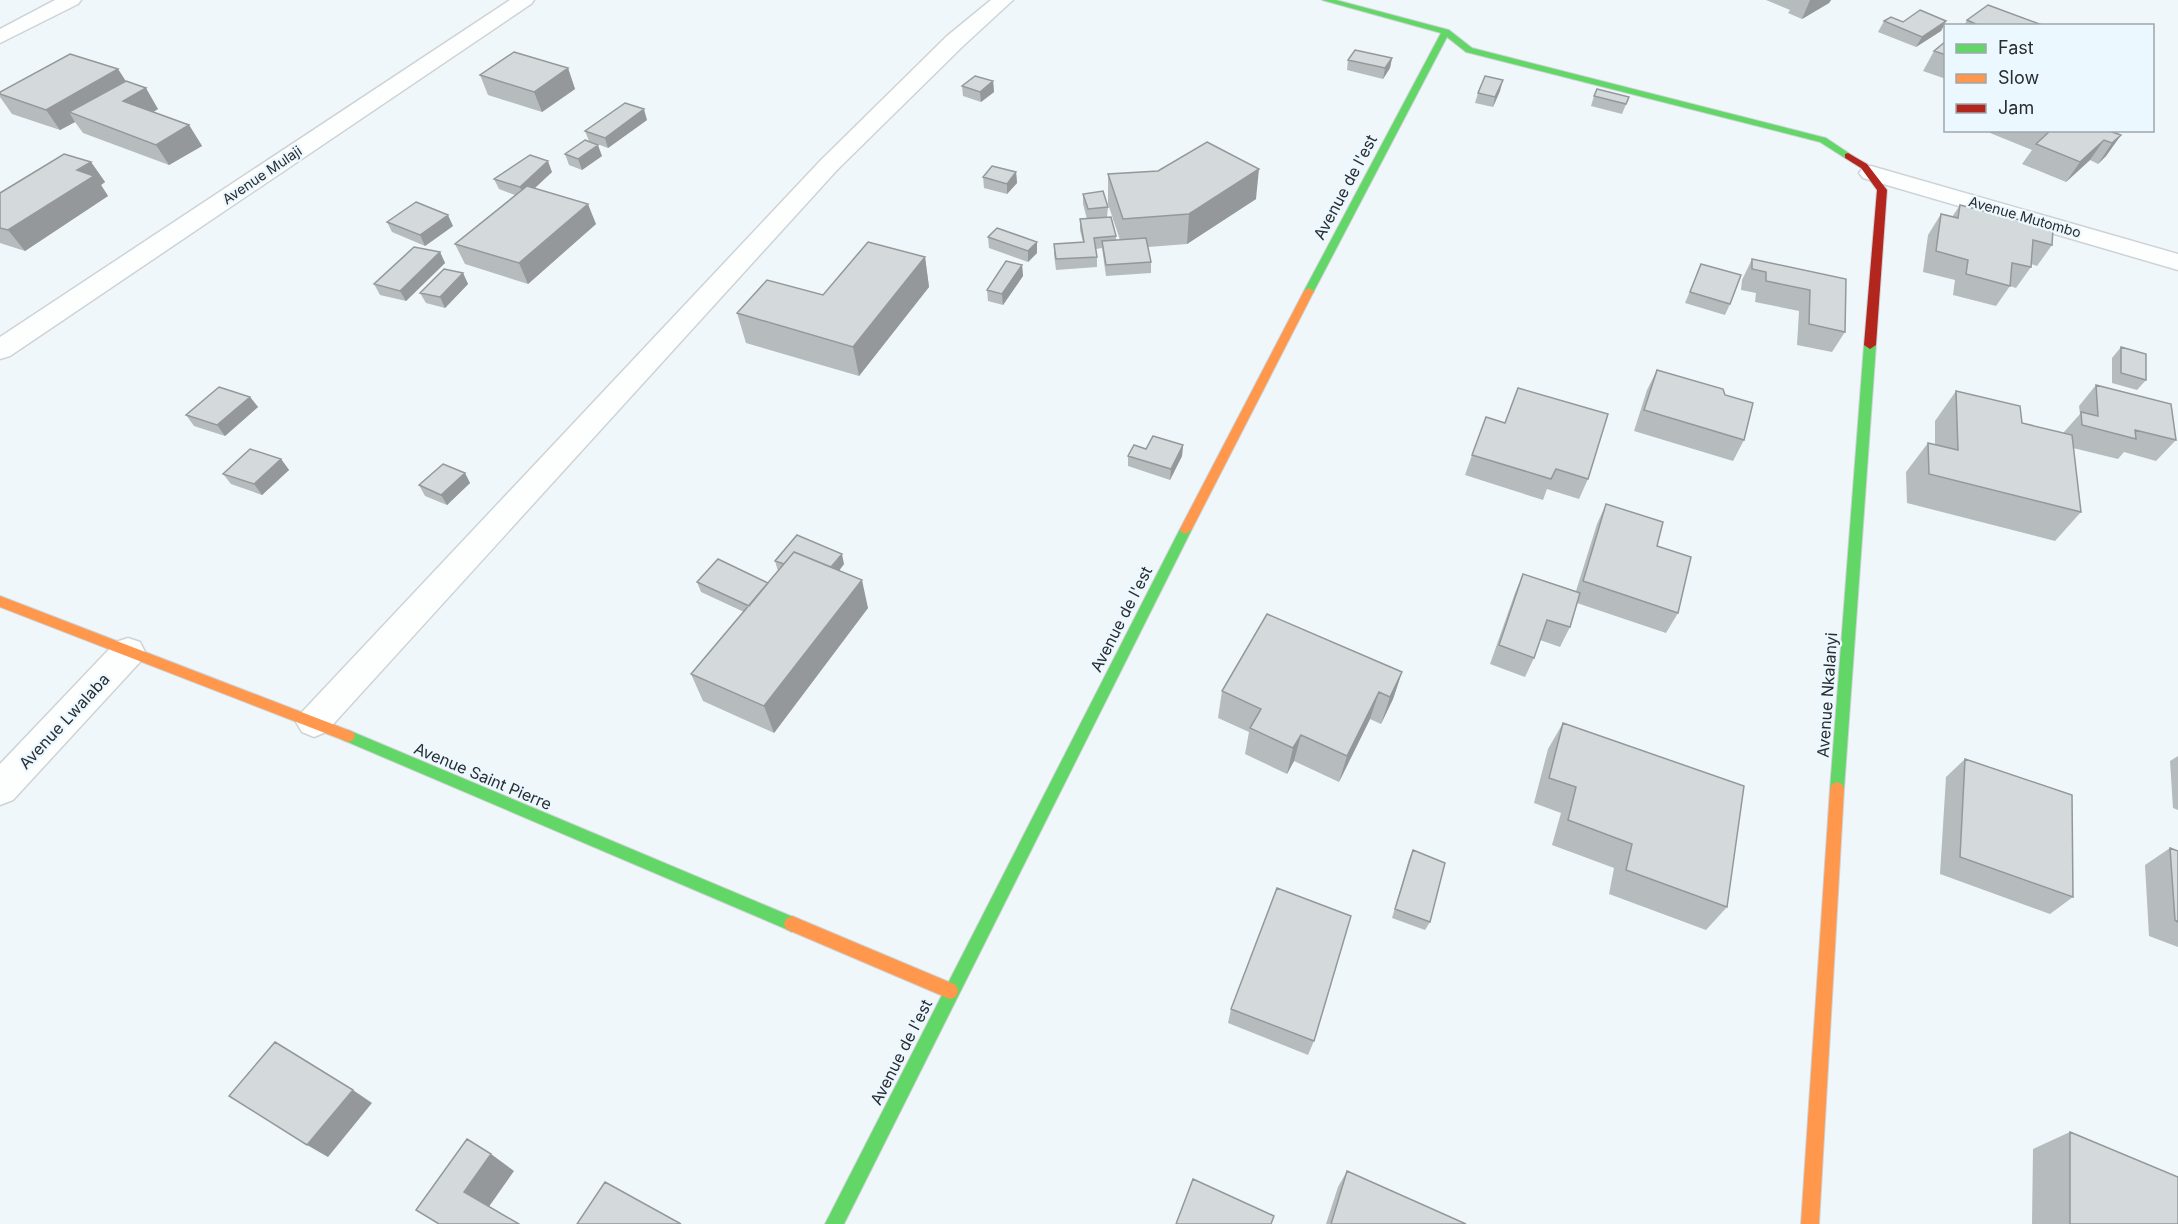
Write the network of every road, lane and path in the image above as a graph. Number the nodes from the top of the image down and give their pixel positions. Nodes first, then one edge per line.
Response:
1 (71, 0) edge
2 (524, 0) edge
3 (1003, 0) edge
4 (1326, 0) edge
5 (1446, 32) junction
6 (0, 37) edge
7 (1871, 173) junction
8 (2178, 262) edge
9 (0, 350) edge
10 (0, 601) edge
11 (128, 652) junction
12 (314, 722) junction
13 (0, 789) edge
14 (950, 991) junction
15 (834, 1224) edge
16 (1810, 1224) edge

1 - 6 street
2 - 9 street, Avenue Mulaji
3 - 12 street
4 - 5 street
5 - 7 street
5 - 14 street, Avenue de l'est
7 - 8 street, Avenue Mutombo
7 - 16 street, Avenue Nkalanyi
10 - 11 street, Avenue Saint Pierre
11 - 12 street, Avenue Saint Pierre
11 - 13 street, Avenue Lwalaba
12 - 14 street, Avenue Saint Pierre
14 - 15 street, Avenue de l'est

